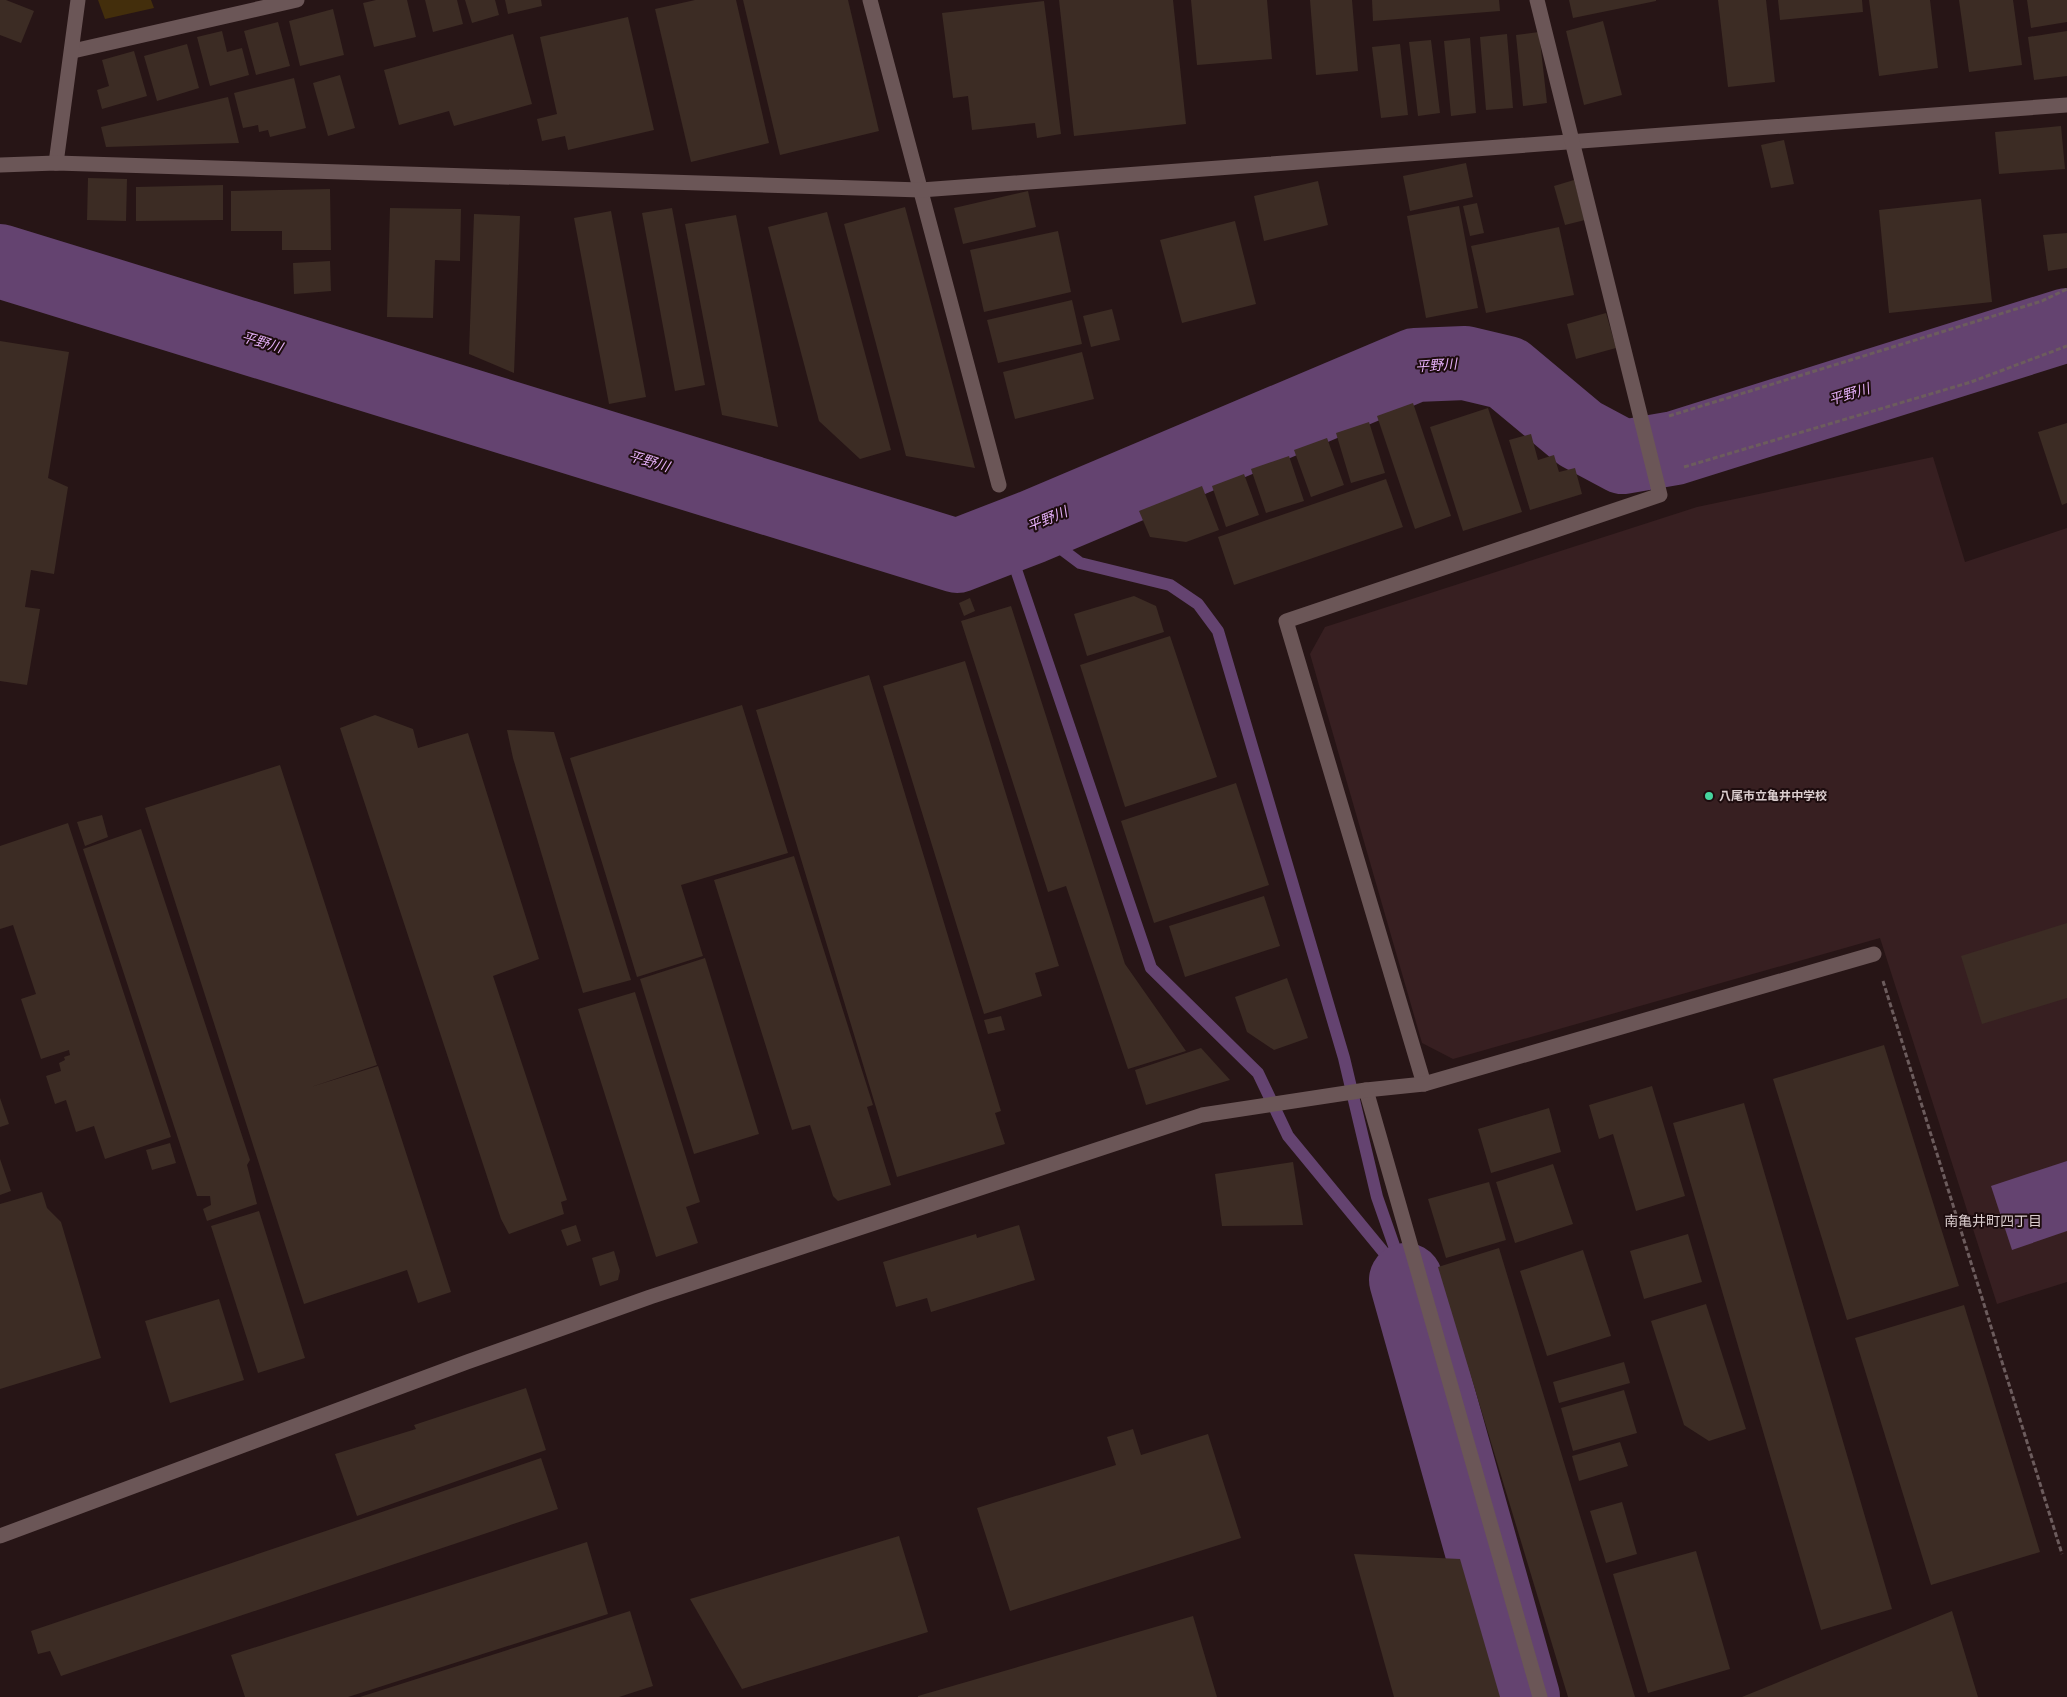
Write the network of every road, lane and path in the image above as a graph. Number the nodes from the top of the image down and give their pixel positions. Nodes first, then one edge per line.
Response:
1 (78, 0) edge
2 (297, 0) edge
3 (870, 0) edge
4 (1537, 0) edge
5 (73, 50) junction
6 (2067, 105) edge
7 (1572, 141) junction
8 (56, 164) junction
9 (0, 165) edge
10 (921, 190) junction
11 (2067, 289) edge
12 (2067, 346) edge
13 (1641, 417) junction
14 (1655, 476) junction
15 (998, 485) dead end
16 (1874, 954) joint
17 (1424, 1084) junction
18 (1366, 1090) junction
19 (0, 1536) edge
20 (2062, 1554) dead end
21 (1540, 1697) edge

1 - 5 street
2 - 5 street
3 - 10 street
4 - 7 street
5 - 8 street
6 - 7 street
7 - 10 street
7 - 13 street
8 - 9 street
8 - 10 street
10 - 15 street
11 - 13 path
12 - 14 path
13 - 14 street
14 - 17 street
16 - 17 street
16 - 20 path
17 - 18 street
18 - 19 street
18 - 21 street

